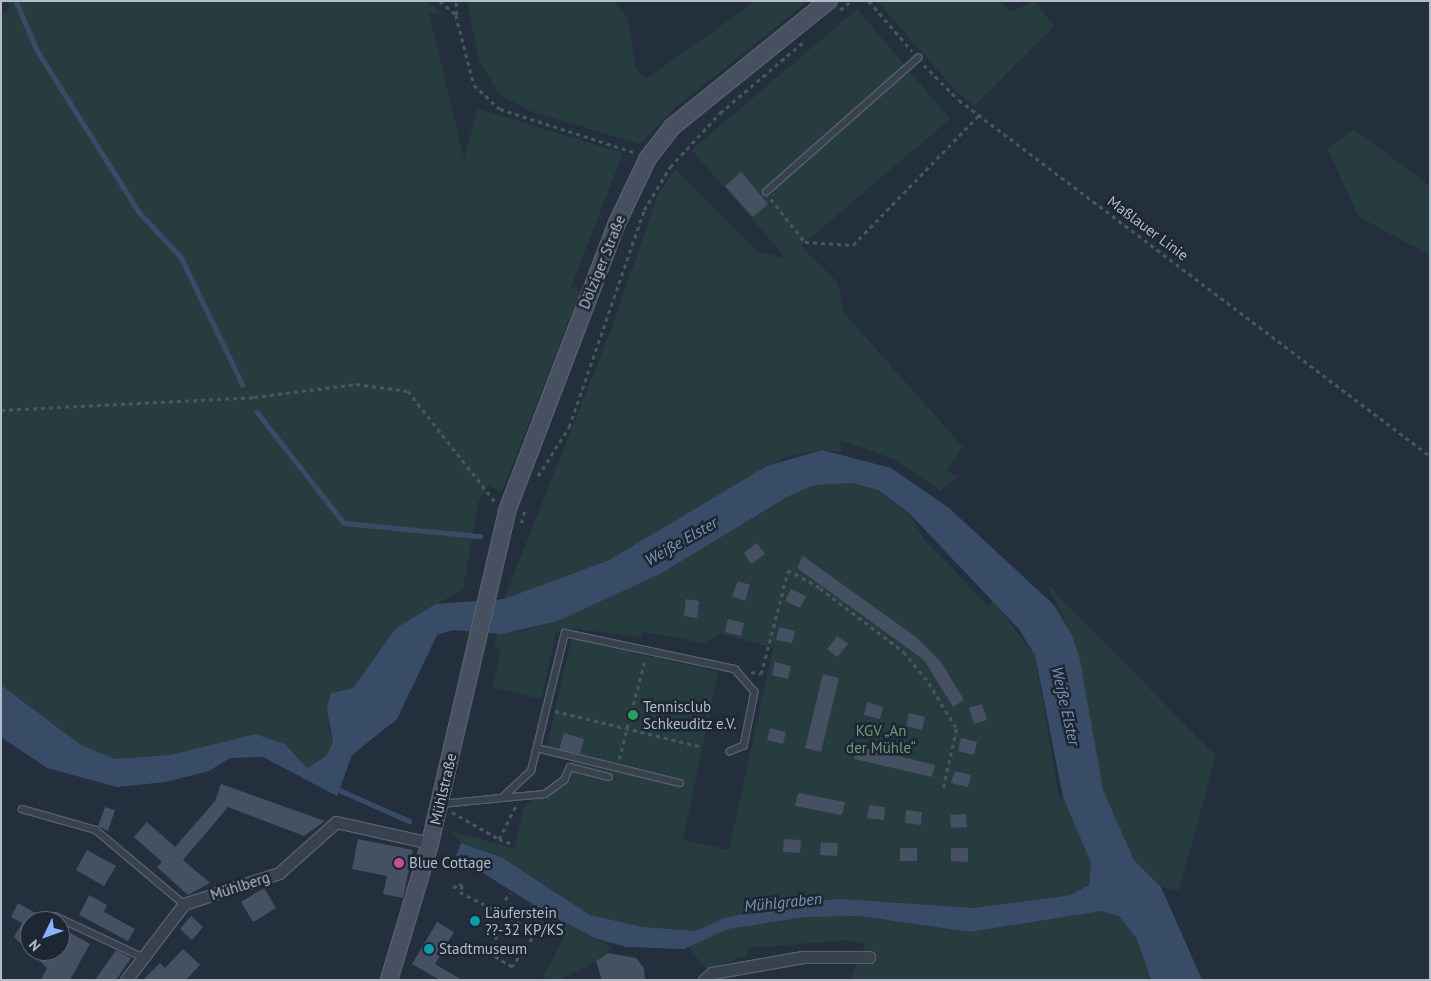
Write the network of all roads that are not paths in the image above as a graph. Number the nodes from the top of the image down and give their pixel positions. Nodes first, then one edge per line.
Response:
1 (832, 7) edge
2 (918, 58) road end
3 (766, 192) road end
4 (488, 595) joint
5 (537, 748) junction
6 (730, 752) dead end
7 (608, 777) dead end
8 (680, 783) dead end
9 (502, 798) junction
10 (443, 806) junction
11 (22, 809) dead end
12 (430, 843) junction
13 (184, 904) junction
14 (70, 923) edge
15 (142, 957) junction
16 (870, 957) dead end
17 (126, 980) edge
18 (389, 980) edge
19 (704, 980) edge

1 - 4 street, Dölziger Straße
2 - 3 lane
4 - 10 street, Mühlstraße
5 - 6 lane
5 - 8 lane
5 - 9 lane
7 - 9 lane
9 - 10 lane
10 - 12 street, Mühlstraße
11 - 13 lane
12 - 13 street, Mühlberg
12 - 18 street, Mühlstraße
13 - 15 street
14 - 15 lane
15 - 17 street
16 - 19 street

